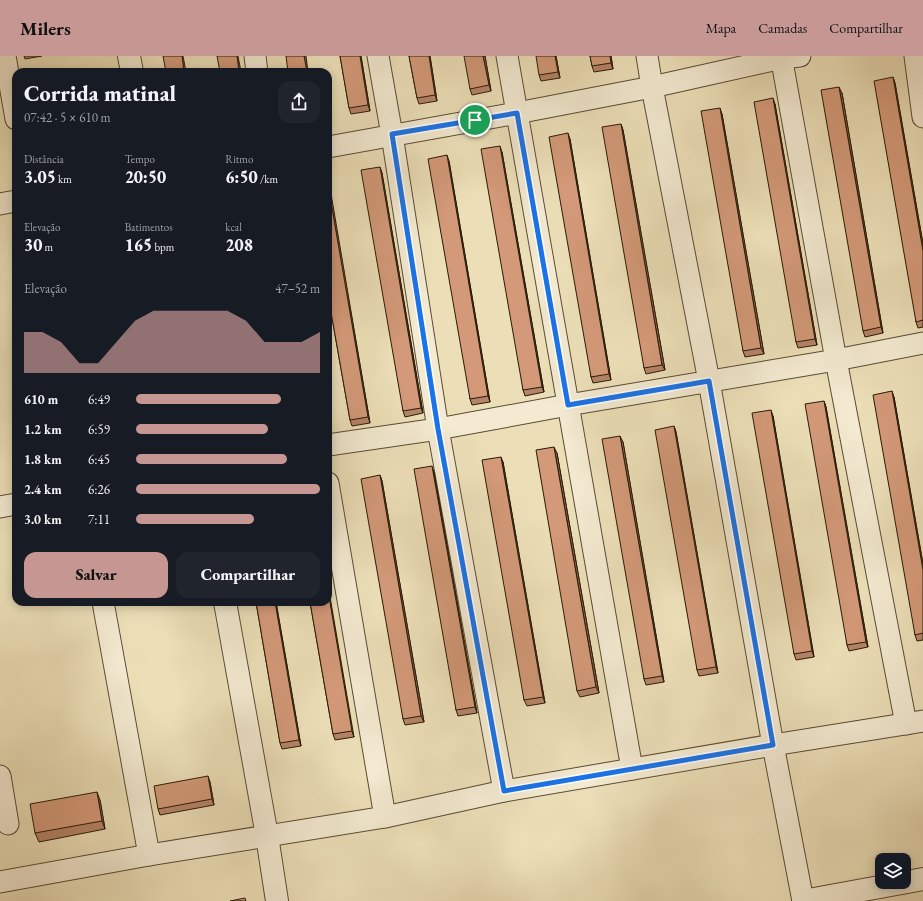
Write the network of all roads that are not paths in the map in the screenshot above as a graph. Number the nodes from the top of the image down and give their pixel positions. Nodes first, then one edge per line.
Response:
1 (5, 56) edge
2 (129, 56) edge
3 (254, 56) edge
4 (378, 56) edge
5 (507, 56) edge
6 (647, 56) edge
7 (915, 56) edge
8 (788, 57) edge
9 (131, 68) edge
10 (257, 68) edge
11 (652, 87) junction
12 (12, 96) edge
13 (517, 113) junction
14 (923, 117) edge
15 (392, 134) junction
16 (332, 146) edge
17 (12, 202) edge
18 (0, 204) edge
19 (923, 343) edge
20 (836, 360) junction
21 (709, 381) junction
22 (568, 405) junction
23 (438, 429) junction
24 (332, 444) edge
25 (12, 505) edge
26 (332, 506) edge
27 (0, 507) edge
28 (104, 606) edge
29 (226, 606) edge
30 (914, 722) edge
31 (773, 745) junction
32 (632, 770) junction
33 (0, 776) edge
34 (504, 791) junction
35 (385, 817) junction
36 (8, 824) dead end
37 (267, 836) junction
38 (149, 855) junction
39 (923, 879) edge
40 (0, 882) edge
41 (277, 901) edge
42 (803, 901) edge

1 - 12 street
2 - 9 street
3 - 10 street
4 - 15 street
5 - 13 street
6 - 11 street
7 - 14 street
8 - 11 street
8 - 20 street
11 - 13 street
11 - 21 street
13 - 15 street
13 - 22 street
15 - 16 street
15 - 23 street
17 - 18 street
19 - 20 street
20 - 21 street
20 - 30 street
21 - 22 street
21 - 31 street
22 - 23 street
22 - 32 street
23 - 24 street
23 - 34 street
25 - 27 street
26 - 35 street
28 - 38 street
29 - 37 street
30 - 31 street
31 - 32 street
31 - 42 street
32 - 34 street
33 - 36 street
34 - 35 street
35 - 37 street
37 - 38 street
37 - 41 street
38 - 40 street
39 - 42 street

